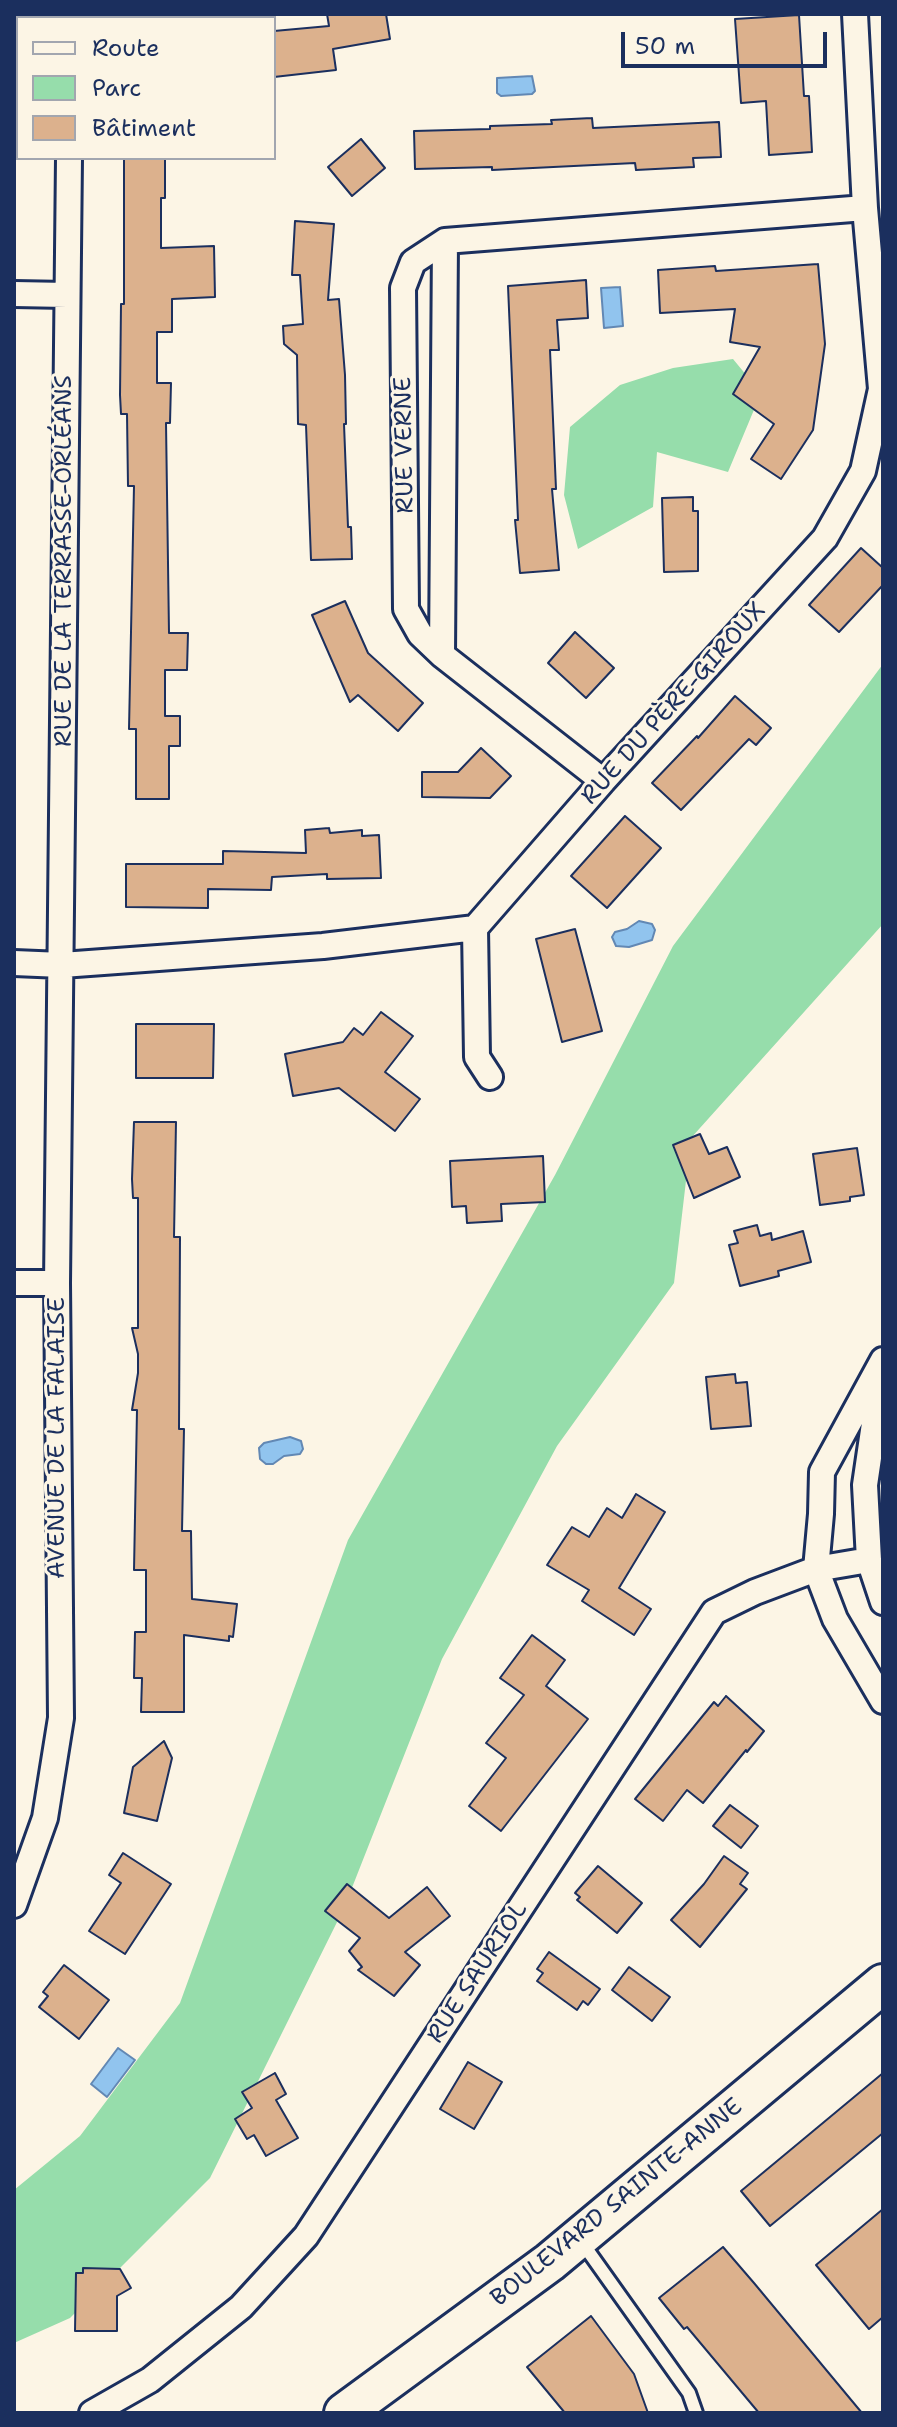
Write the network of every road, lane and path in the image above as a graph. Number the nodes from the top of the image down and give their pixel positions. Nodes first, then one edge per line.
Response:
1 (855, 14) edge
2 (69, 160) edge
3 (865, 208) junction
4 (445, 241) junction
5 (14, 294) edge
6 (67, 295) junction
7 (442, 655) junction
8 (603, 781) junction
9 (475, 928) junction
10 (14, 963) edge
11 (62, 965) junction
12 (490, 1077) dead end
13 (14, 1283) edge
14 (57, 1283) junction
15 (883, 1360) edge
16 (869, 1560) junction
17 (816, 1569) junction
18 (883, 1602) edge
19 (883, 1701) edge
20 (14, 1905) edge
21 (883, 1984) edge
22 (579, 2238) junction
23 (92, 2413) edge
24 (344, 2413) edge
25 (696, 2413) edge

1 - 3 street, RUE DU PÈRE-GIROUX
2 - 6 street, RUE DE LA TERRASSE-ORLÉANS
3 - 4 street
3 - 8 street, RUE DU PÈRE-GIROUX
4 - 7 street, RUE VERNE
4 - 7 street, RUE VERNE
5 - 6 street
6 - 11 street, RUE DE LA TERRASSE-ORLÉANS
7 - 8 street, RUE VERNE
8 - 9 street, RUE DU PÈRE-GIROUX
9 - 11 street
9 - 12 street
10 - 11 street
11 - 14 street, AVENUE DE LA FALAISE
13 - 14 street
14 - 20 street, AVENUE DE LA FALAISE
15 - 16 street
15 - 17 street
16 - 17 street, RUE SAURIOL
16 - 18 street
17 - 19 street
17 - 23 street, RUE SAURIOL
21 - 22 main road, BOULEVARD SAINTE-ANNE
22 - 24 main road, BOULEVARD SAINTE-ANNE
22 - 25 lane

